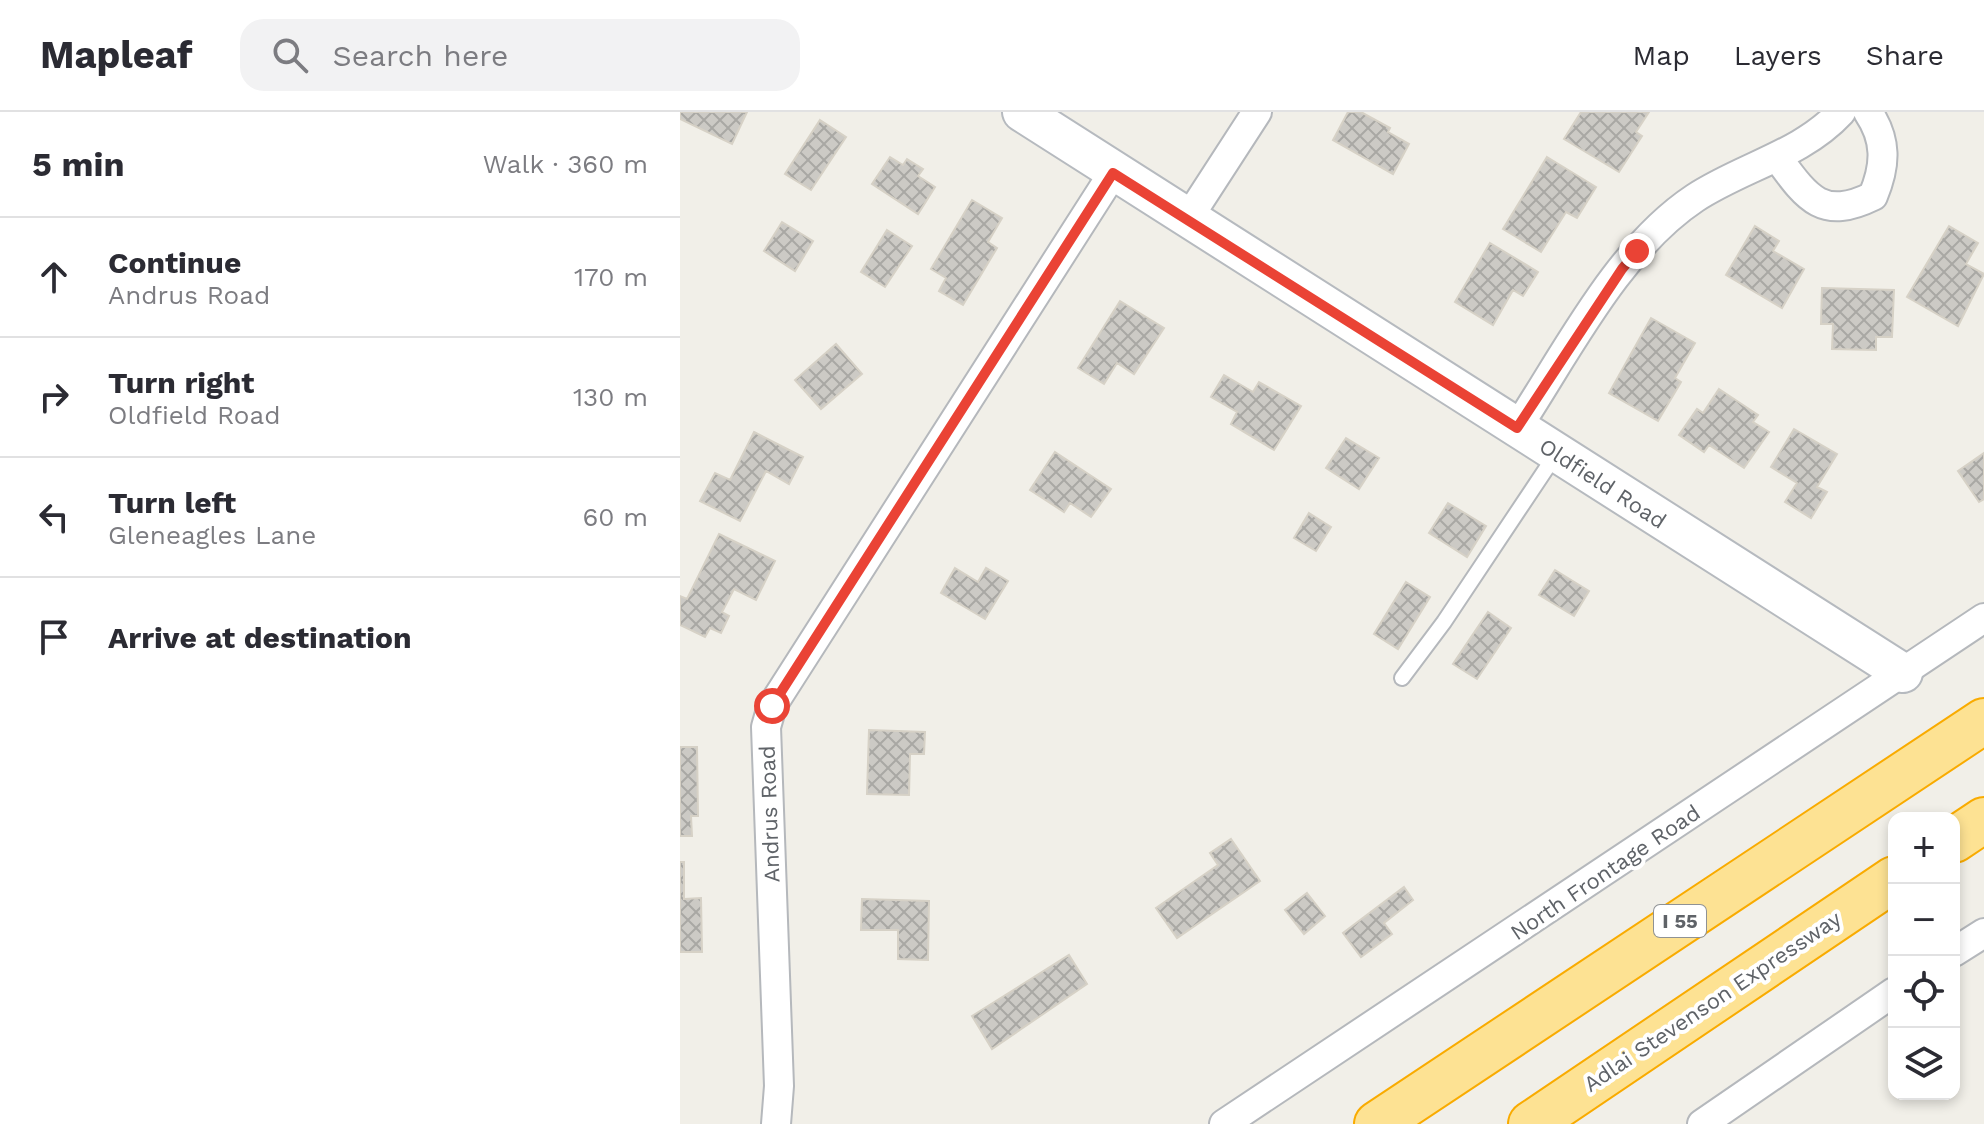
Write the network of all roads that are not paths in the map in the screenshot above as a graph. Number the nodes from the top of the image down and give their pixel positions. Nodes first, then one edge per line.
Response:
1 (1022, 112) edge
2 (1257, 112) edge
3 (1841, 112) edge
4 (1868, 112) edge
5 (1777, 157) junction
6 (1113, 173) junction
7 (1187, 220) junction
8 (1517, 428) junction
9 (1556, 454) junction
10 (1984, 618) edge
11 (1903, 673) junction
12 (1402, 678) dead end
13 (1984, 721) edge
14 (1984, 820) edge
15 (1960, 836) edge
16 (1888, 883) edge
17 (1984, 933) edge
18 (1960, 948) edge
19 (1888, 996) edge
20 (776, 1124) edge
21 (1224, 1124) edge
22 (1377, 1124) edge
23 (1531, 1124) edge
24 (1702, 1124) edge

1 - 6 street, Oldfield Road
2 - 7 street
3 - 5 street
4 - 5 street
5 - 8 street
6 - 7 street, Oldfield Road
6 - 20 street, Andrus Road
7 - 8 street, Oldfield Road
8 - 9 street, Oldfield Road
9 - 11 street, Oldfield Road
9 - 12 lane
10 - 11 street, North Frontage Road
11 - 21 street, North Frontage Road
13 - 22 highway, I 55
14 - 15 highway
16 - 23 highway, Adlai Stevenson Expressway
17 - 18 street
19 - 24 street

